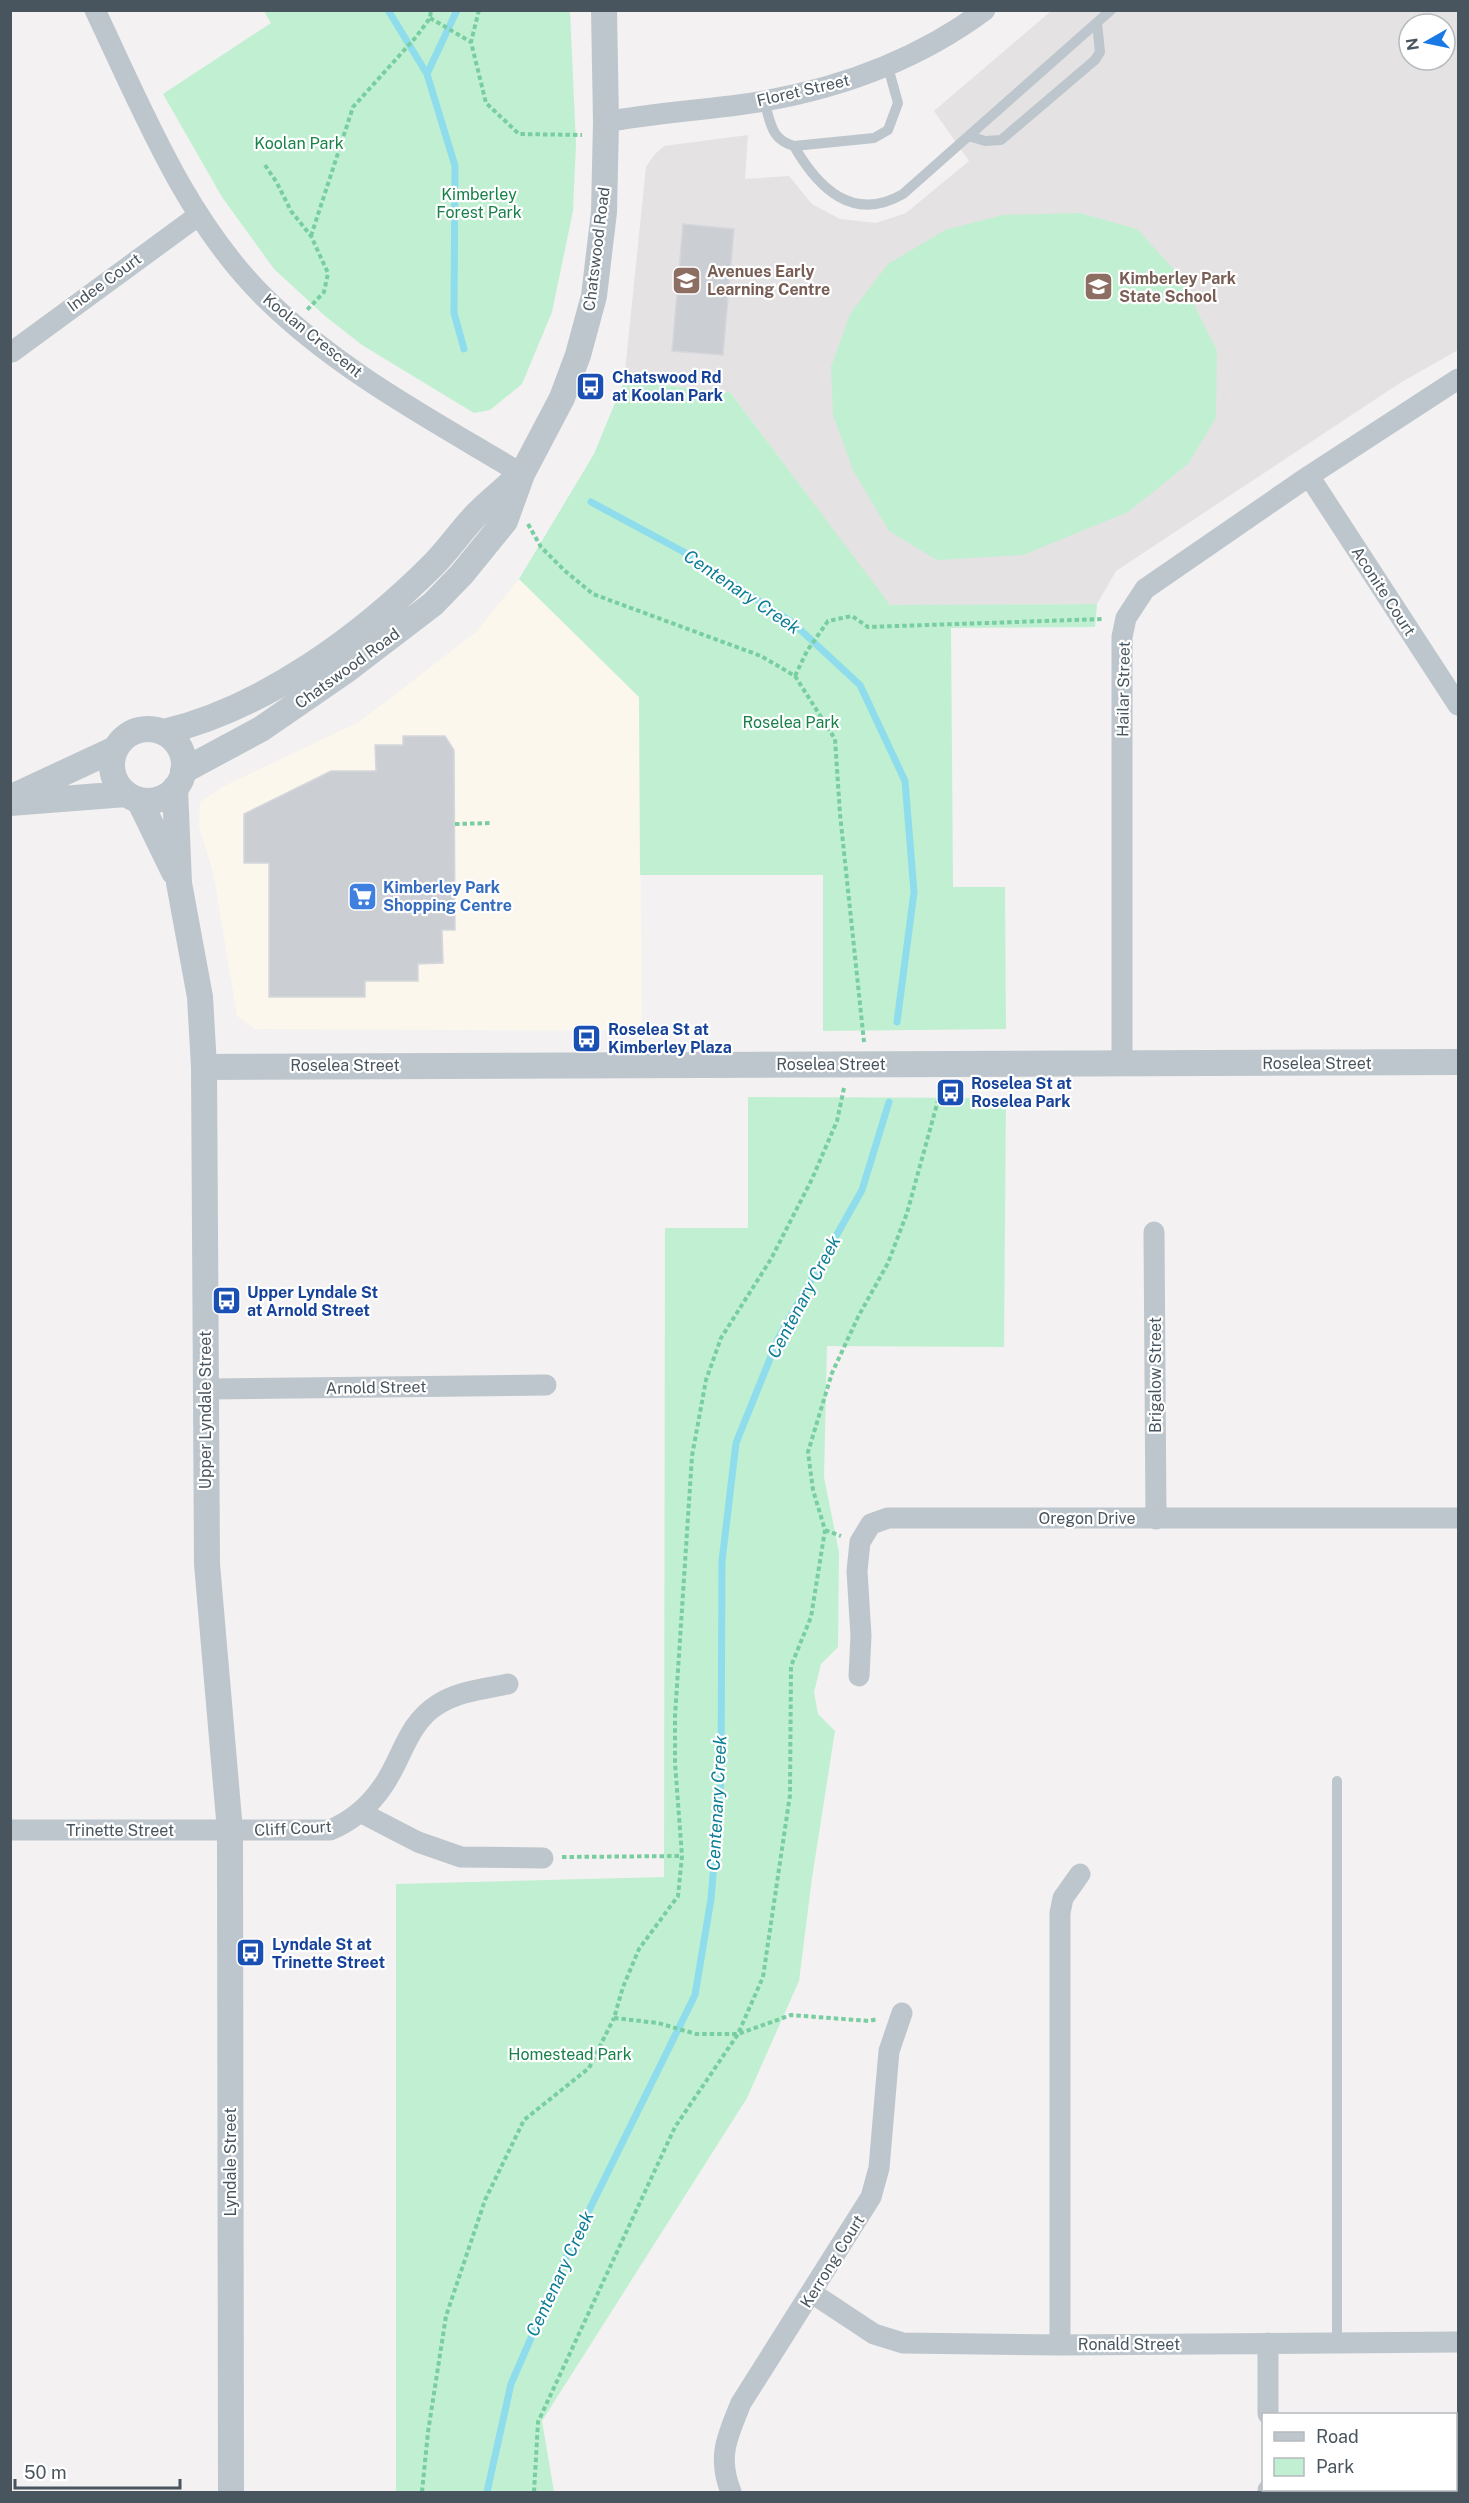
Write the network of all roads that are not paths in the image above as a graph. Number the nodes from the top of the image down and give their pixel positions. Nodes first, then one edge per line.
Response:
1 (95, 10) edge
2 (604, 10) edge
3 (985, 10) edge
4 (1111, 10) edge
5 (1097, 23) junction
6 (888, 67) junction
7 (764, 101) junction
8 (606, 122) junction
9 (969, 136) junction
10 (794, 146) junction
11 (198, 214) junction
12 (12, 352) edge
13 (1458, 379) edge
14 (1309, 476) junction
15 (520, 480) junction
16 (403, 592) junction
17 (423, 612) junction
18 (1458, 705) edge
19 (164, 732) junction
20 (115, 749) junction
21 (179, 780) junction
22 (133, 797) junction
23 (10, 798) edge
24 (10, 803) edge
25 (179, 883) junction
26 (1458, 1062) edge
27 (1122, 1064) junction
28 (204, 1067) junction
29 (1154, 1232) dead end
30 (546, 1385) dead end
31 (205, 1389) junction
32 (1458, 1518) edge
33 (1155, 1519) junction
34 (859, 1676) dead end
35 (508, 1684) dead end
36 (1337, 1781) dead end
37 (360, 1812) junction
38 (10, 1830) edge
39 (230, 1831) junction
40 (543, 1858) road end
41 (1080, 1874) dead end
42 (902, 2013) road end
43 (812, 2293) junction
44 (1458, 2342) edge
45 (1268, 2343) junction
46 (1337, 2343) junction
47 (1060, 2345) junction
48 (1268, 2413) edge
49 (231, 2493) edge
50 (731, 2493) edge

1 - 11 street, Koolan Crescent
2 - 8 street, Chatswood Road
3 - 6 street, Floret Street
4 - 5 lane
5 - 9 lane
5 - 9 lane
6 - 7 street, Floret Street
6 - 10 lane
7 - 8 street, Floret Street
7 - 10 lane
8 - 15 street, Chatswood Road
9 - 10 lane
11 - 12 street, Indee Court
11 - 15 street, Koolan Crescent
13 - 14 street, Hailar Street
14 - 18 street, Aconite Court
14 - 27 street, Hailar Street
15 - 16 street, Chatswood Road
15 - 17 street, Chatswood Road
16 - 17 street
16 - 19 street, Chatswood Road
17 - 21 street, Chatswood Road
19 - 20 street
19 - 21 street
20 - 22 street
20 - 23 street
21 - 22 street
21 - 25 street, Upper Lyndale Street
22 - 24 street
22 - 25 street, Upper Lyndale Street
25 - 28 street, Upper Lyndale Street
26 - 27 street, Roselea Street
27 - 28 street, Roselea Street
28 - 31 street, Upper Lyndale Street
29 - 33 street, Brigalow Street
30 - 31 street, Arnold Street
31 - 39 street, Upper Lyndale Street
32 - 33 street, Oregon Drive
33 - 34 street, Oregon Drive
35 - 37 street, Cliff Court
36 - 46 lane
37 - 39 street, Cliff Court
37 - 40 street
38 - 39 street, Trinette Street
39 - 49 street, Lyndale Street
41 - 47 street
42 - 43 street, Kerrong Court
43 - 47 street, Ronald Street
43 - 50 street, Kerrong Court
44 - 46 street, Ronald Street
45 - 46 street, Ronald Street
45 - 47 street, Ronald Street
45 - 48 street

